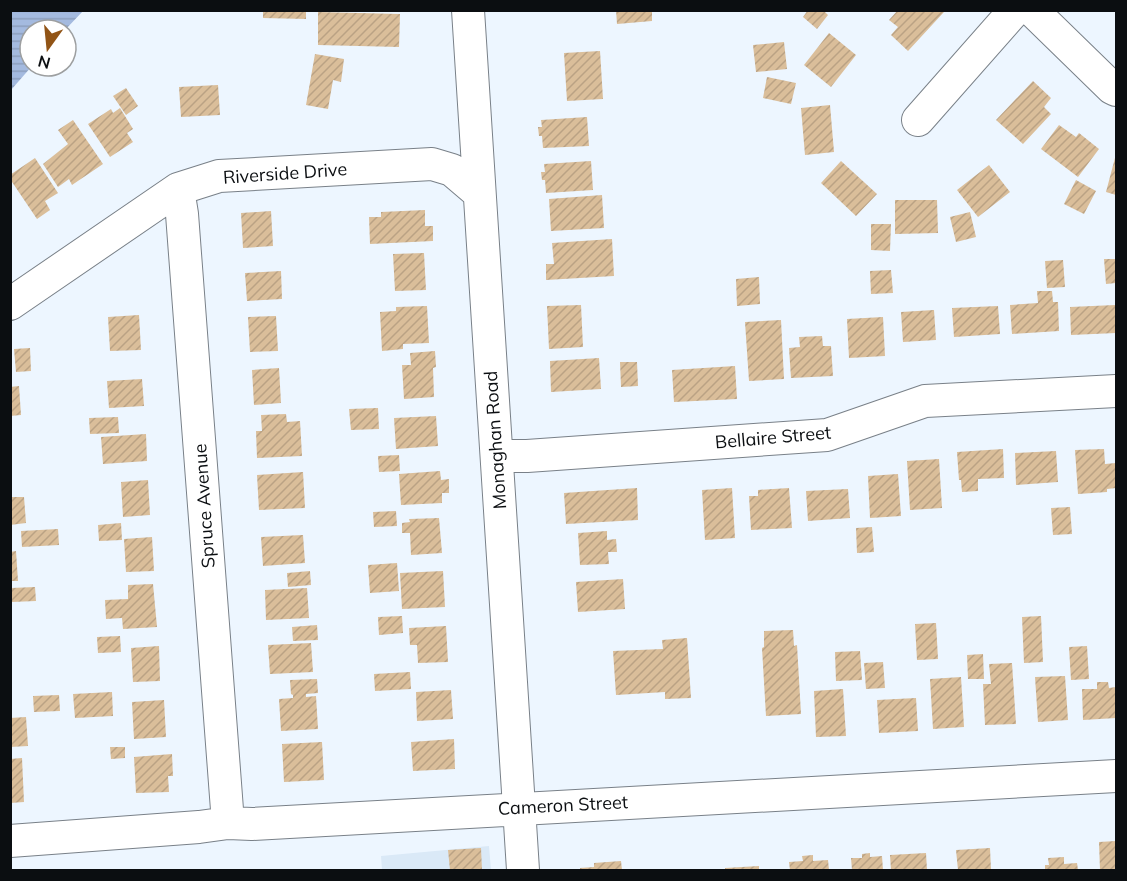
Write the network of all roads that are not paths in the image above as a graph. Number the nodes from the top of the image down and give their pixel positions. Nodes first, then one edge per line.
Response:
1 (468, 10) edge
2 (1015, 10) edge
3 (1032, 10) edge
4 (1116, 90) edge
5 (918, 120) dead end
6 (178, 189) junction
7 (478, 193) junction
8 (10, 304) edge
9 (1116, 391) edge
10 (497, 456) junction
11 (1116, 776) edge
12 (519, 808) junction
13 (228, 823) junction
14 (10, 841) edge
15 (523, 870) edge

1 - 7 street, Monaghan Road
2 - 5 street
3 - 4 street
6 - 7 street, Riverside Drive
6 - 8 street, Riverside Drive
6 - 13 street, Spruce Avenue
7 - 10 street, Monaghan Road
9 - 10 street, Bellaire Street
10 - 12 street, Monaghan Road
11 - 12 street, Cameron Street
12 - 13 street, Cameron Street
12 - 15 street, Monaghan Road
13 - 14 street, Cameron Street

